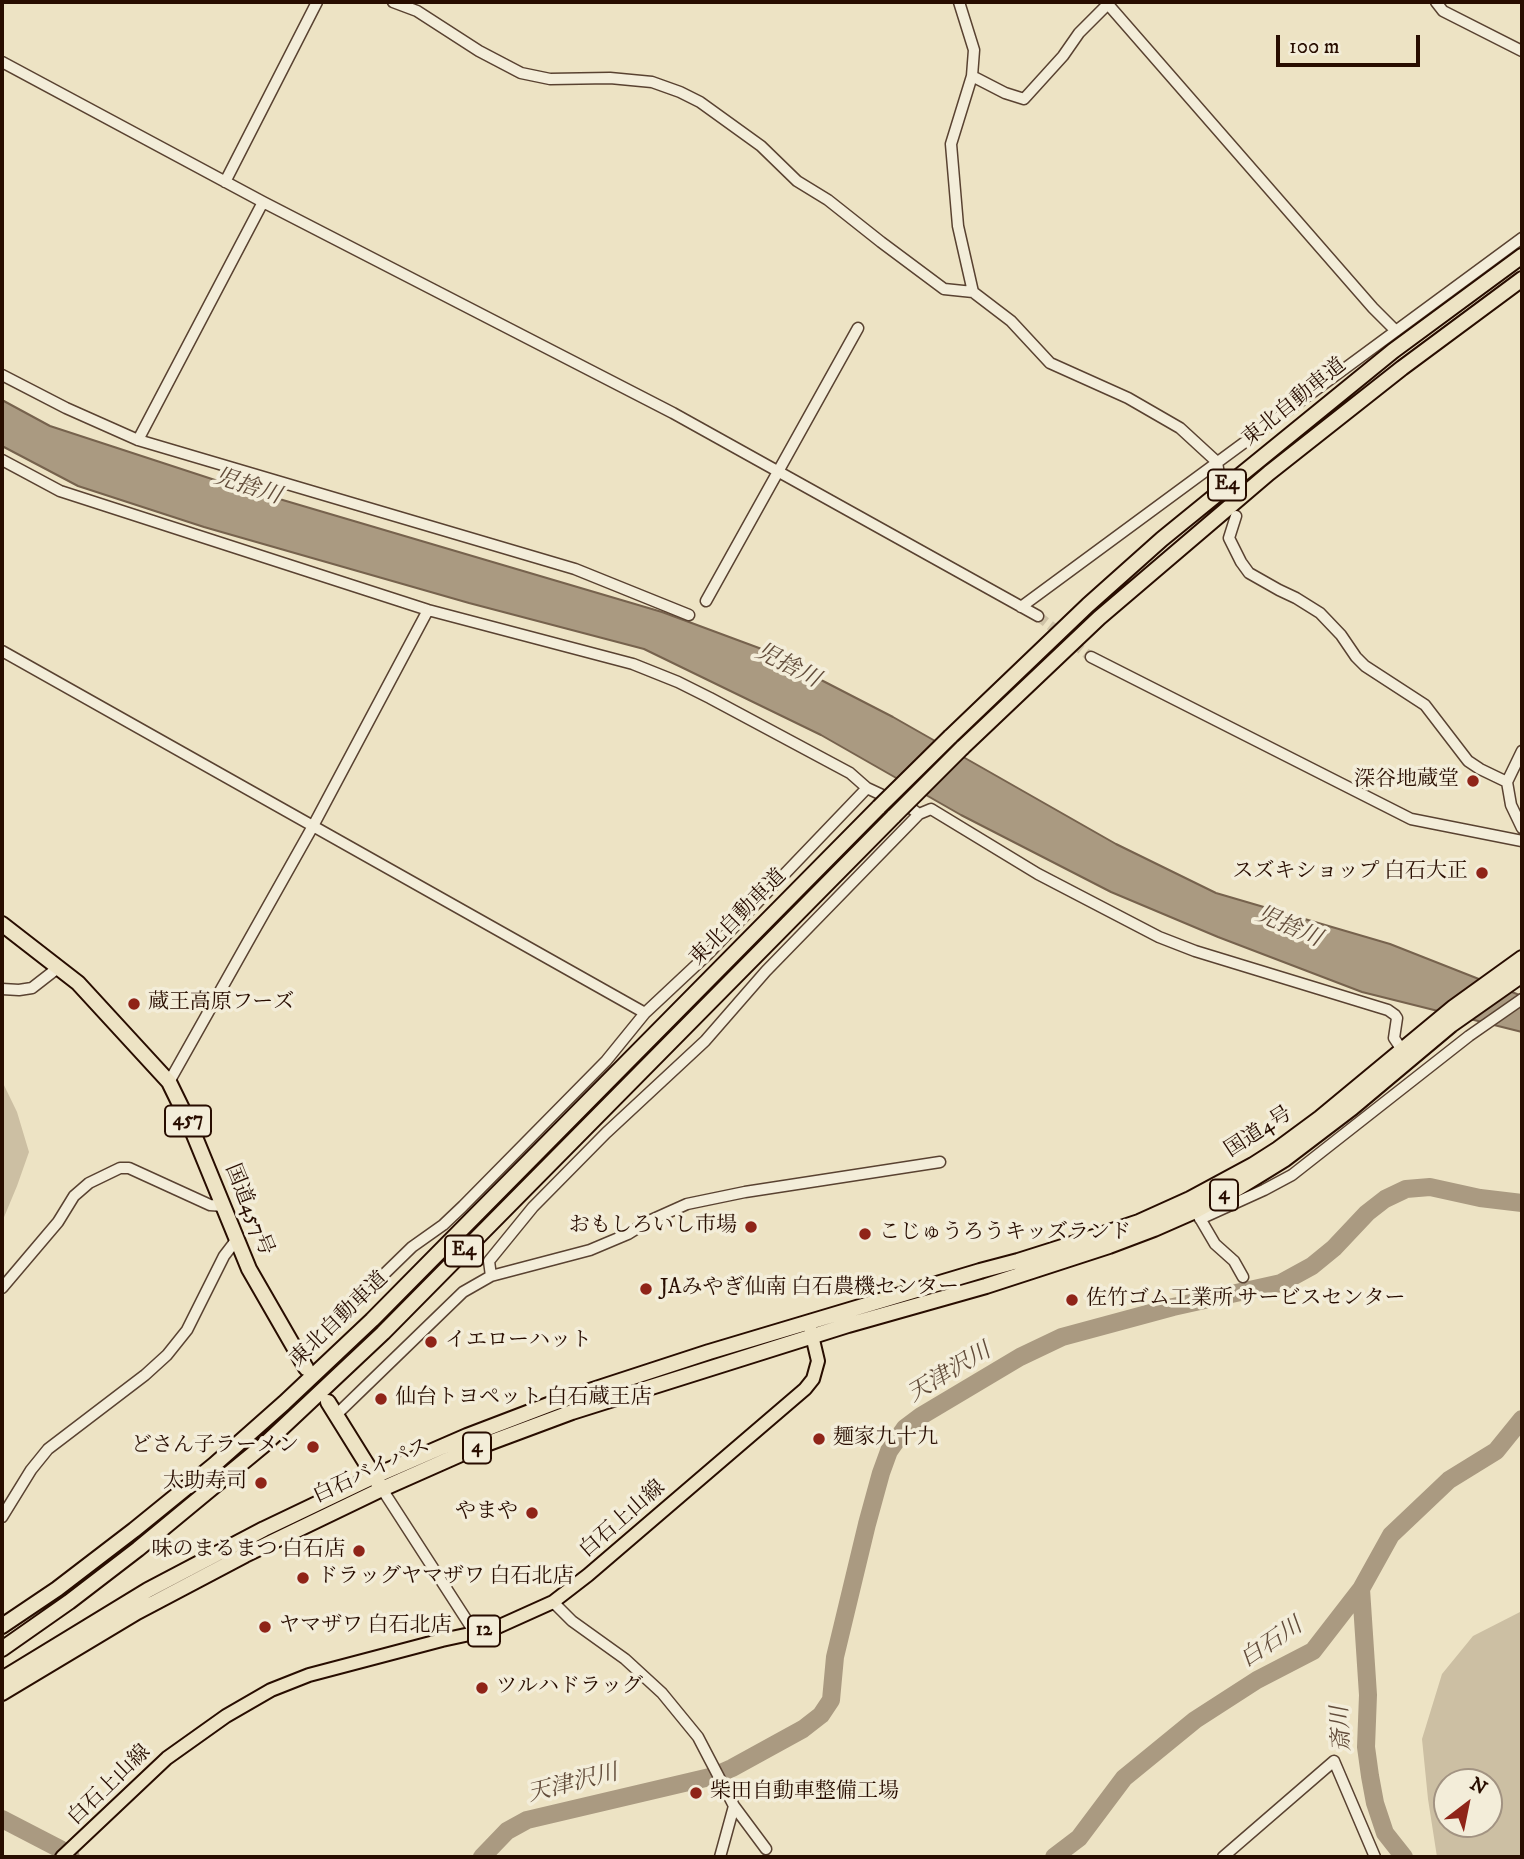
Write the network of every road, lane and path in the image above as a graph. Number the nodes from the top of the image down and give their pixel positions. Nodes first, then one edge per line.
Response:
1 (317, 2) edge
2 (394, 2) edge
3 (959, 2) edge
4 (1436, 2) edge
5 (1108, 3) edge
6 (1522, 51) edge
7 (2, 62) edge
8 (972, 76) junction
9 (225, 182) junction
10 (263, 202) junction
11 (1522, 239) edge
12 (1522, 256) edge
13 (1522, 279) edge
14 (973, 292) junction
15 (858, 328) dead end
16 (1396, 331) junction
17 (2, 375) edge
18 (138, 440) junction
19 (2, 462) edge
20 (1217, 462) junction
21 (777, 471) junction
22 (1219, 475) dead end
23 (1236, 516) dead end
24 (705, 601) dead end
25 (1021, 607) junction
26 (428, 610) junction
27 (689, 615) dead end
28 (1038, 617) tunnel mouth
29 (2, 651) edge
30 (1091, 657) tunnel mouth
31 (1522, 751) edge
32 (1507, 782) junction
33 (867, 788) junction
34 (919, 814) junction
35 (313, 826) junction
36 (1522, 828) edge
37 (1522, 841) edge
38 (2, 924) edge
39 (1522, 958) edge
40 (59, 967) junction
41 (1510, 977) edge
42 (2, 989) edge
43 (1522, 999) edge
44 (645, 1013) junction
45 (1423, 1040) junction
46 (1402, 1050) junction
47 (169, 1082) junction
48 (940, 1162) dead end
49 (224, 1206) junction
50 (1195, 1210) junction
51 (237, 1239) junction
52 (979, 1271) joint
53 (491, 1276) junction
54 (1242, 1277) dead end
55 (986, 1286) joint
56 (2, 1288) edge
57 (811, 1330) junction
58 (303, 1363) joint
59 (328, 1402) dead end
60 (335, 1415) junction
61 (378, 1483) junction
62 (2, 1517) edge
63 (553, 1602) junction
64 (2, 1626) edge
65 (475, 1633) junction
66 (2, 1649) edge
67 (2, 1679) edge
68 (2, 1693) edge
69 (734, 1806) junction
70 (766, 1849) dead end
71 (62, 1857) edge
72 (720, 1857) edge
73 (1223, 1857) edge
74 (1375, 1857) edge

1 - 9 street
2 - 14 street
3 - 8 street
4 - 6 street
5 - 8 street
5 - 16 street
7 - 9 street
8 - 14 street
9 - 10 street
10 - 18 street
10 - 21 street
11 - 16 street
12 - 64 highway, 東北自動車道 / E4, bridge
13 - 66 highway, 東北自動車道 / E4, bridge
14 - 20 street
15 - 21 street
16 - 20 street
17 - 18 street
18 - 27 street
19 - 26 street
20 - 22 street
20 - 25 street
21 - 24 street
21 - 25 street
23 - 32 street
25 - 28 street
26 - 33 street
26 - 35 street
29 - 35 street
30 - 37 street
31 - 32 street
32 - 36 street
33 - 34 street
33 - 44 street
34 - 46 street
34 - 53 street
35 - 44 street
35 - 47 street
38 - 40 highway, 国道457号 / 457
39 - 41 highway, 国道4号 / 4
40 - 42 street
40 - 47 highway, 国道457号 / 457
41 - 45 highway, 国道4号 / 4
43 - 50 street
44 - 58 street
45 - 46 highway, 国道4号 / 4
45 - 50 highway, 国道4号 / 4
46 - 50 highway, 国道4号 / 4
47 - 49 highway, 国道457号 / 457
48 - 53 street
49 - 51 highway, 国道457号 / 457
49 - 56 street
50 - 52 highway, 国道4号 / 4
50 - 54 street
50 - 55 highway, 国道4号 / 4
51 - 58 highway, 国道457号 / 457
51 - 62 street
52 - 57 highway, 白石バイパス / 4
53 - 60 street
55 - 57 highway, 白石バイパス / 4
57 - 61 highway, 白石バイパス / 4
57 - 63 main road, 白石上山線 / 12
59 - 60 highway
60 - 61 highway
61 - 65 street
61 - 67 highway, 白石バイパス / 4
61 - 68 highway, 白石バイパス / 4
63 - 65 main road, 白石上山線 / 12
63 - 69 street
65 - 71 main road, 白石上山線 / 12
69 - 70 street
69 - 72 street
73 - 74 street

